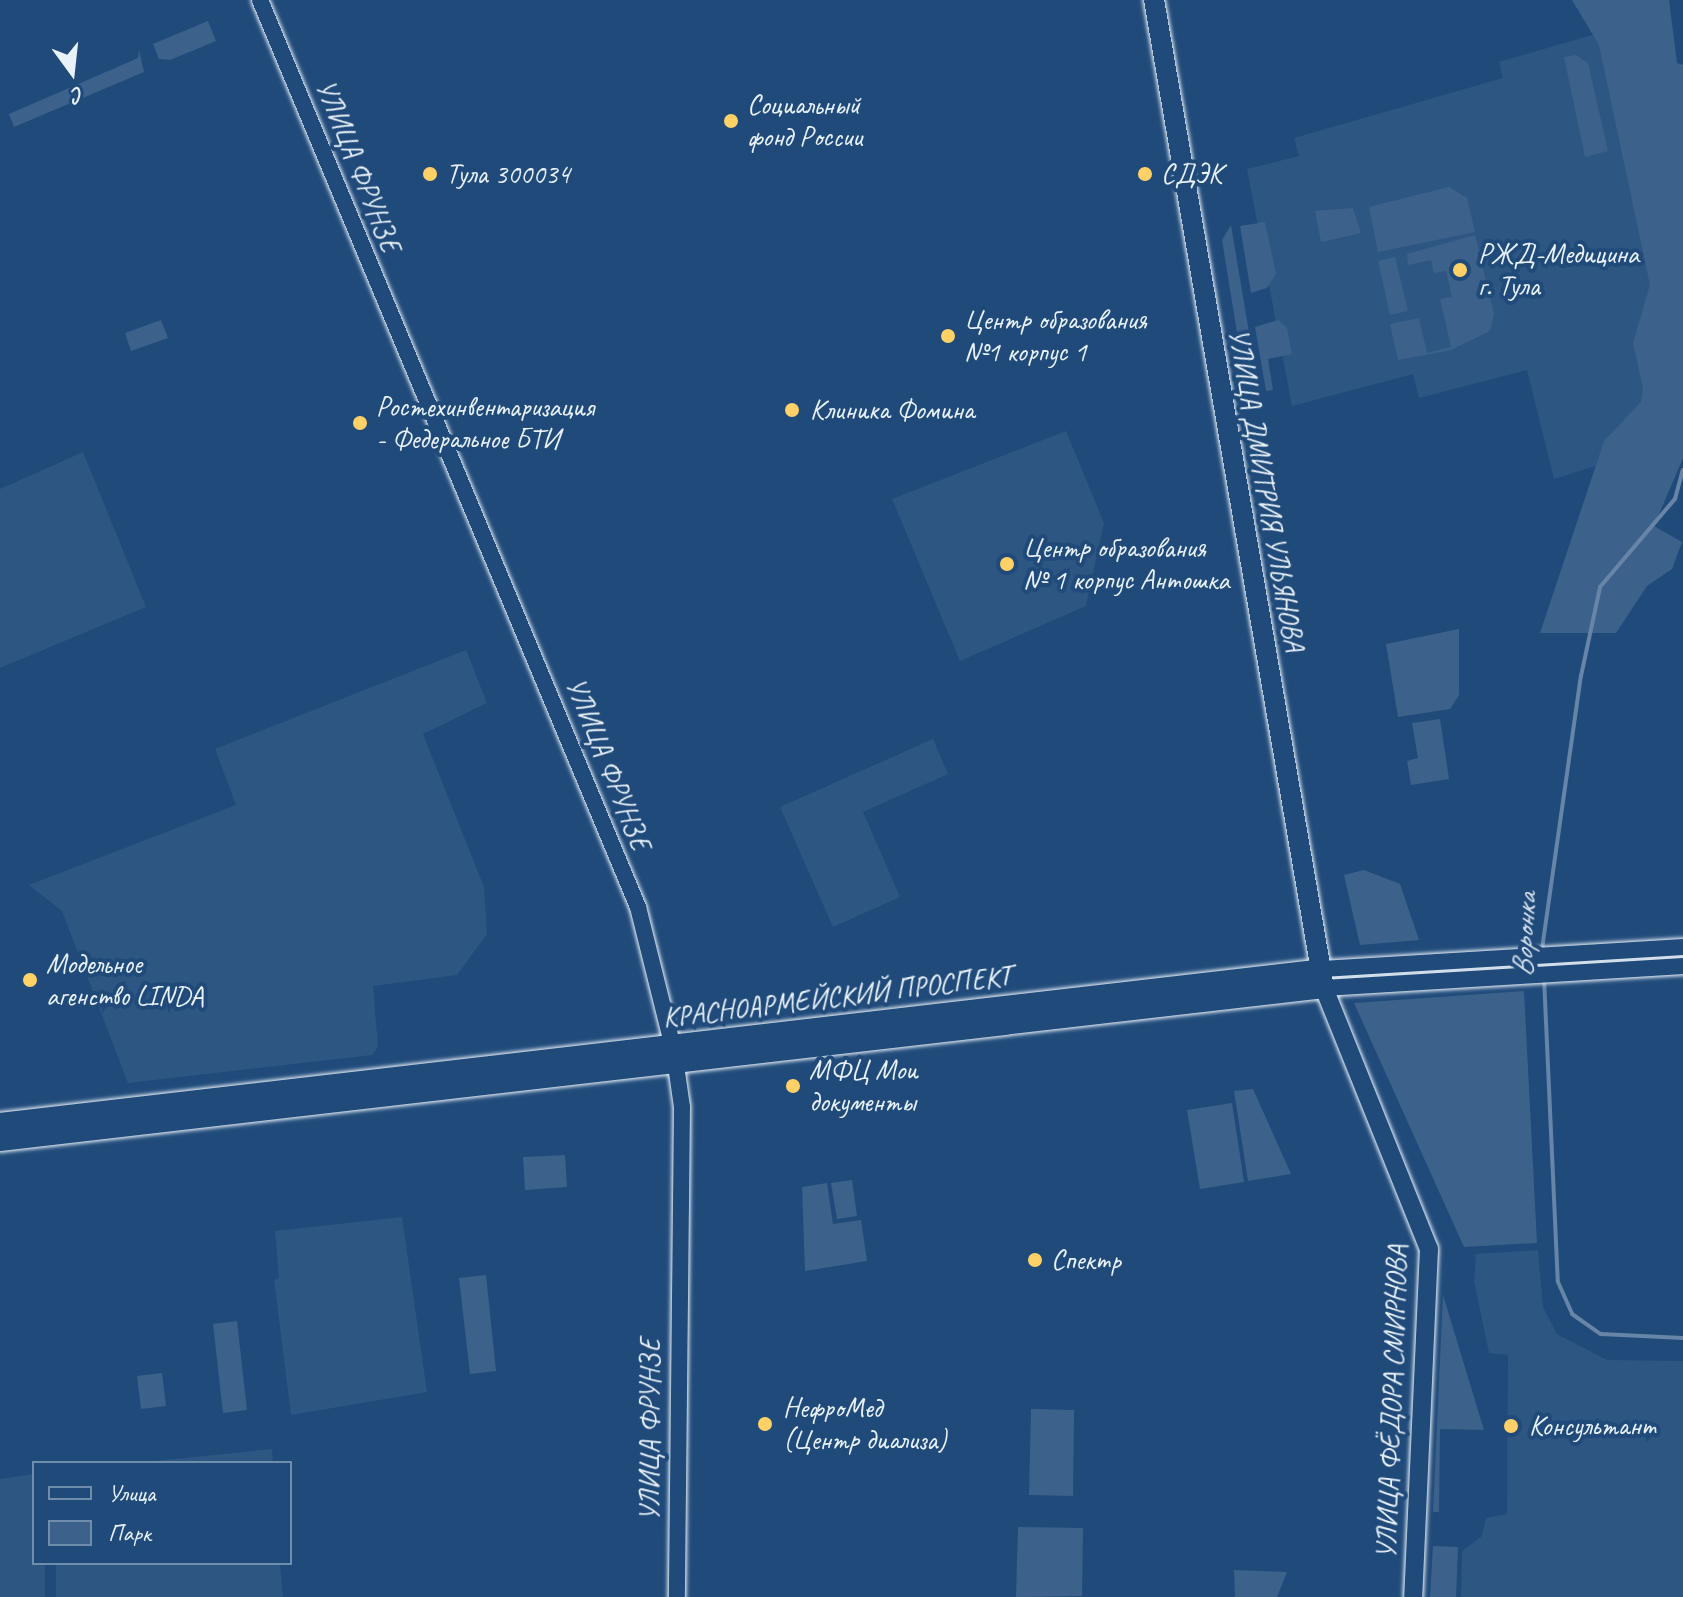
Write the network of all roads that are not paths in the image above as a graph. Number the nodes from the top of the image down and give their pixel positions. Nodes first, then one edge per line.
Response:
1 (260, 0) edge
2 (1154, 0) edge
3 (1683, 947) edge
4 (1622, 951) junction
5 (1683, 966) edge
6 (1614, 971) junction
7 (1323, 979) junction
8 (672, 1043) junction
9 (676, 1065) junction
10 (0, 1123) edge
11 (0, 1141) edge
12 (677, 1597) edge
13 (1413, 1597) edge

1 - 8 street, УЛИЦА ФРУНЗЕ
2 - 7 main road, УЛИЦА ДМИТРИЯ УЛЬЯНОВА
3 - 4 street, КРАСНОАРМЕЙСКИЙ ПРОСПЕКТ
4 - 6 street
4 - 7 street, КРАСНОАРМЕЙСКИЙ ПРОСПЕКТ
5 - 6 street, КРАСНОАРМЕЙСКИЙ ПРОСПЕКТ
6 - 7 street, КРАСНОАРМЕЙСКИЙ ПРОСПЕКТ
7 - 8 main road, КРАСНОАРМЕЙСКИЙ ПРОСПЕКТ
7 - 9 main road, КРАСНОАРМЕЙСКИЙ ПРОСПЕКТ
7 - 13 main road, УЛИЦА ФЁДОРА СМИРНОВА
8 - 9 main road, УЛИЦА ФРУНЗЕ
8 - 10 main road, КРАСНОАРМЕЙСКИЙ ПРОСПЕКТ
9 - 11 main road, КРАСНОАРМЕЙСКИЙ ПРОСПЕКТ
9 - 12 street, УЛИЦА ФРУНЗЕ

